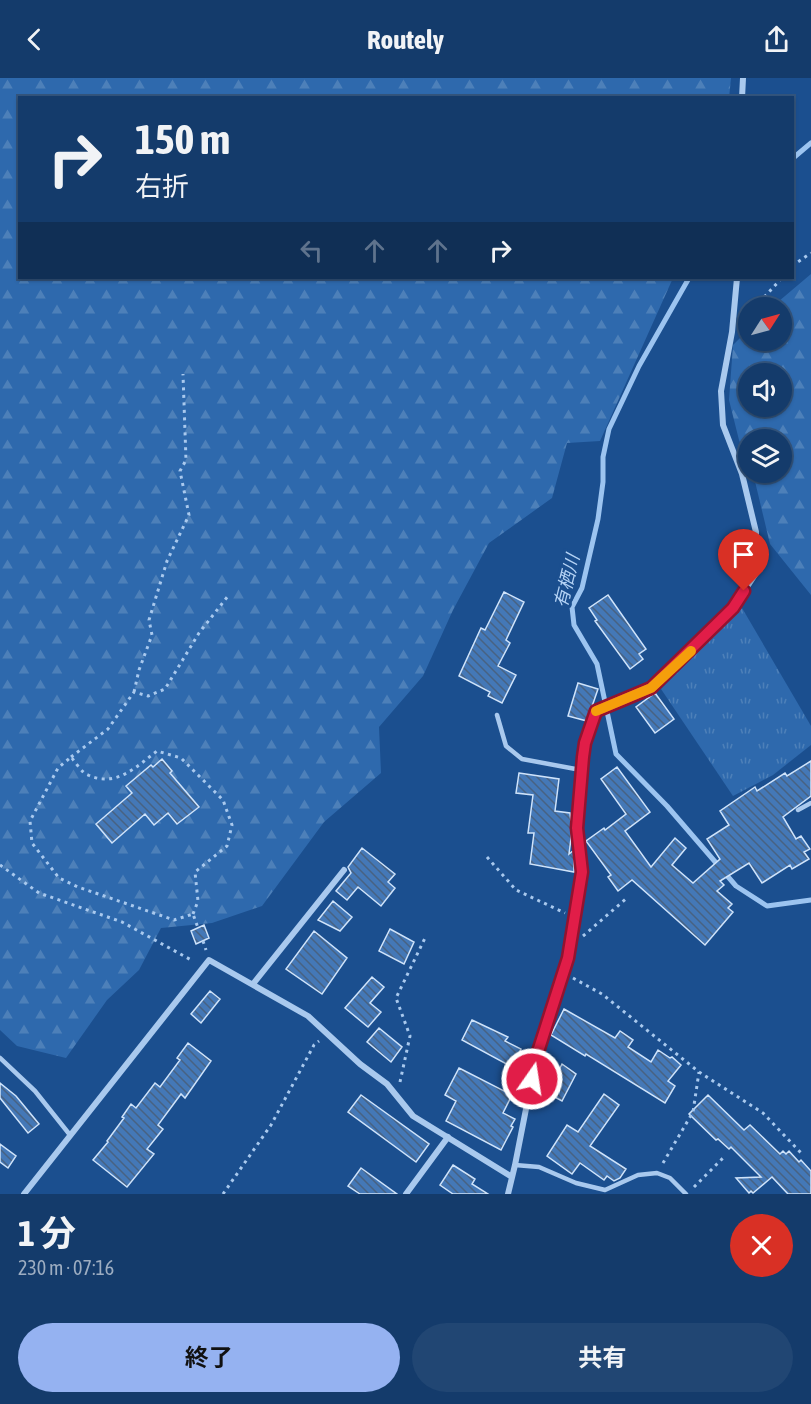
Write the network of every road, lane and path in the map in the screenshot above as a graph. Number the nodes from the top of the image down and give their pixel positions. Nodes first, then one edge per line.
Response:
1 (743, 78) edge
2 (742, 96) edge
3 (811, 253) edge
4 (794, 265) edge
5 (737, 279) edge
6 (781, 279) edge
7 (764, 297) edge
8 (183, 374) dead end
9 (228, 596) dead end
10 (134, 692) junction
11 (497, 715) dead end
12 (72, 757) junction
13 (582, 771) junction
14 (811, 802) edge
15 (798, 810) dead end
16 (487, 857) dead end
17 (0, 865) edge
18 (344, 870) dead end
19 (627, 898) dead end
20 (193, 914) junction
21 (575, 917) junction
22 (198, 928) dead end
23 (425, 938) dead end
24 (570, 947) junction
25 (204, 967) junction
26 (563, 973) junction
27 (253, 984) junction
28 (327, 1035) junction
29 (0, 1058) edge
30 (699, 1072) junction
31 (397, 1096) junction
32 (70, 1135) junction
33 (448, 1137) junction
34 (803, 1155) dead end
35 (723, 1158) dead end
36 (516, 1165) junction
37 (657, 1173) junction
38 (512, 1178) junction
39 (605, 1192) edge
40 (24, 1194) edge
41 (223, 1194) edge
42 (406, 1194) edge
43 (508, 1194) edge
44 (686, 1194) edge

1 - 2 street
3 - 4 path
5 - 13 street
6 - 7 path
8 - 10 path
9 - 10 path
10 - 12 path
11 - 13 lane
12 - 20 path
12 - 20 path
13 - 21 street
14 - 15 lane
16 - 21 path
17 - 25 path
18 - 27 street
19 - 24 path
20 - 22 path
21 - 24 street
23 - 31 path
24 - 26 street
25 - 27 street
25 - 32 street
26 - 30 path
26 - 36 street
27 - 28 street
28 - 31 street
28 - 41 path
29 - 32 lane
30 - 34 path
30 - 37 path
31 - 33 street
32 - 40 street
33 - 38 street
33 - 42 street
35 - 44 path
36 - 38 street
36 - 39 lane
37 - 39 lane
37 - 44 lane
38 - 43 street

